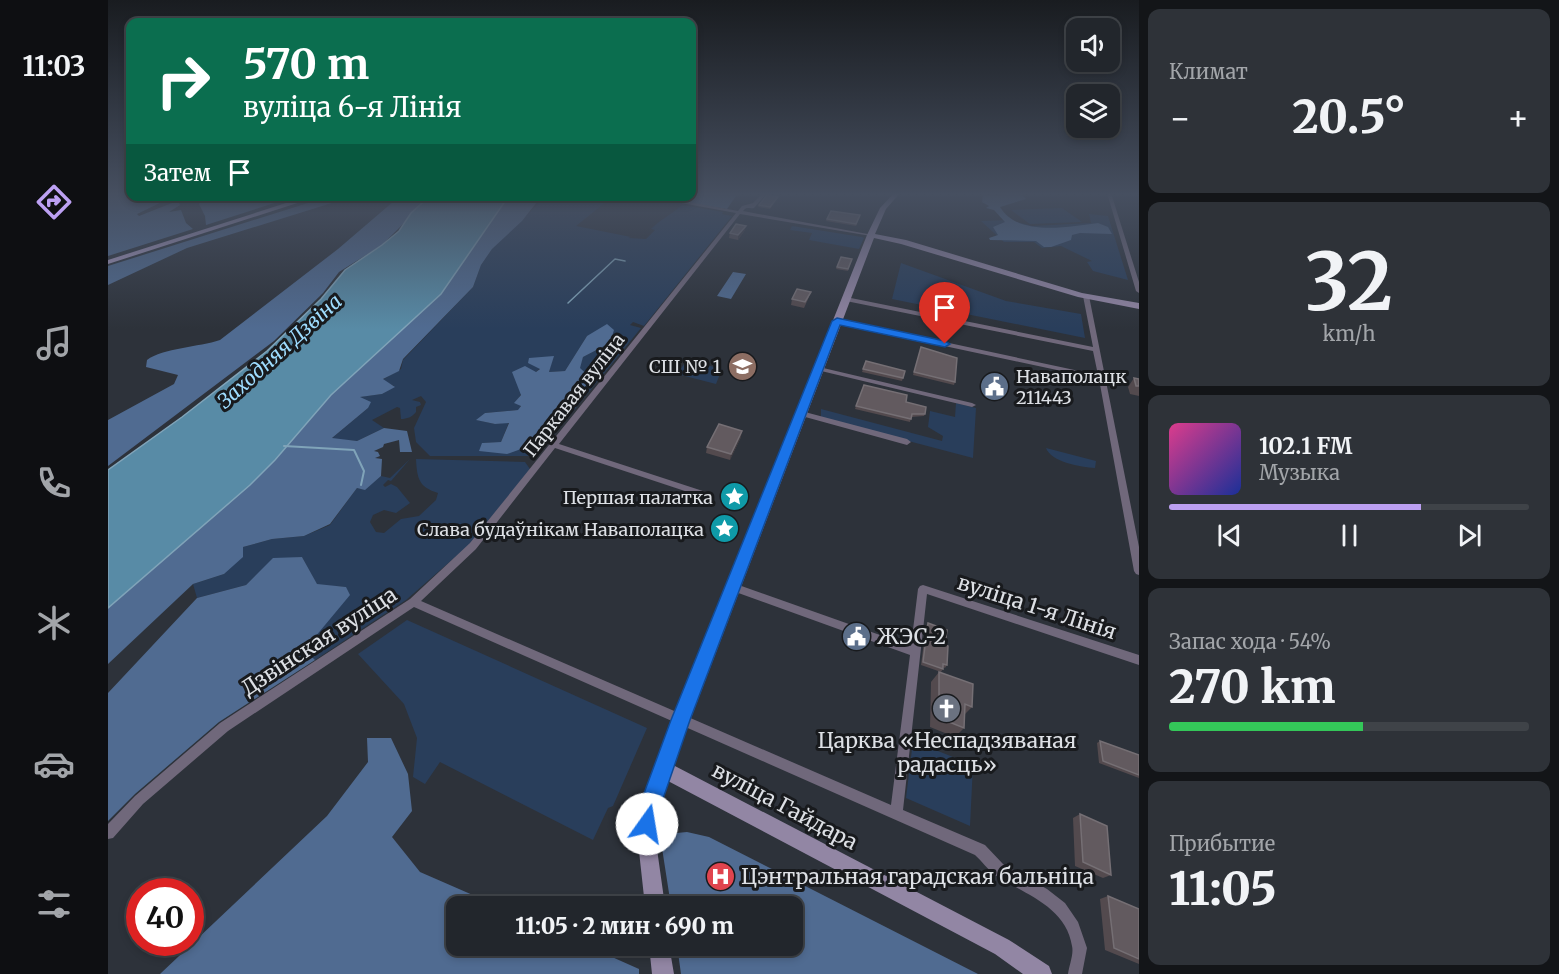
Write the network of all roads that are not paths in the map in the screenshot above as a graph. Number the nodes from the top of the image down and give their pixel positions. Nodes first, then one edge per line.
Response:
1 (182, 238) edge
2 (719, 238) edge
3 (870, 238) edge
4 (887, 238) edge
5 (1123, 238) edge
6 (108, 262) edge
7 (1139, 291) edge
8 (1086, 297) junction
9 (846, 299) junction
10 (1139, 306) edge
11 (837, 321) junction
12 (1096, 350) junction
13 (819, 369) junction
14 (1102, 378) junction
15 (972, 405) dead end
16 (801, 413) junction
17 (907, 442) dead end
18 (553, 445) junction
19 (709, 496) dead end
20 (1139, 571) edge
21 (733, 587) junction
22 (413, 603) junction
23 (915, 652) junction
24 (1139, 660) edge
25 (681, 720) junction
26 (663, 769) junction
27 (896, 813) junction
28 (108, 833) edge
29 (654, 896) edge
30 (661, 956) edge
31 (663, 974) edge
32 (1041, 974) edge
33 (1075, 974) edge

1 - 6 main road
2 - 18 street, Паркавая вуліца
3 - 9 street
4 - 8 street
5 - 7 street
8 - 10 street
8 - 12 street
9 - 11 street
9 - 12 street
11 - 13 street
11 - 14 street
12 - 14 street
13 - 15 street
13 - 16 street
14 - 20 street
16 - 17 street
16 - 21 street
18 - 19 street
18 - 22 street, Паркавая вуліца
21 - 23 street
21 - 25 street
22 - 25 street, Дзвінская вуліца
22 - 28 street, Дзвінская вуліца
23 - 24 street, вуліца 1-я Лінія
23 - 27 street
25 - 26 street
25 - 27 street, Дзвінская вуліца
26 - 29 street
26 - 32 street, вуліца Гайдара
27 - 33 street, Дзвінская вуліца
30 - 31 street

